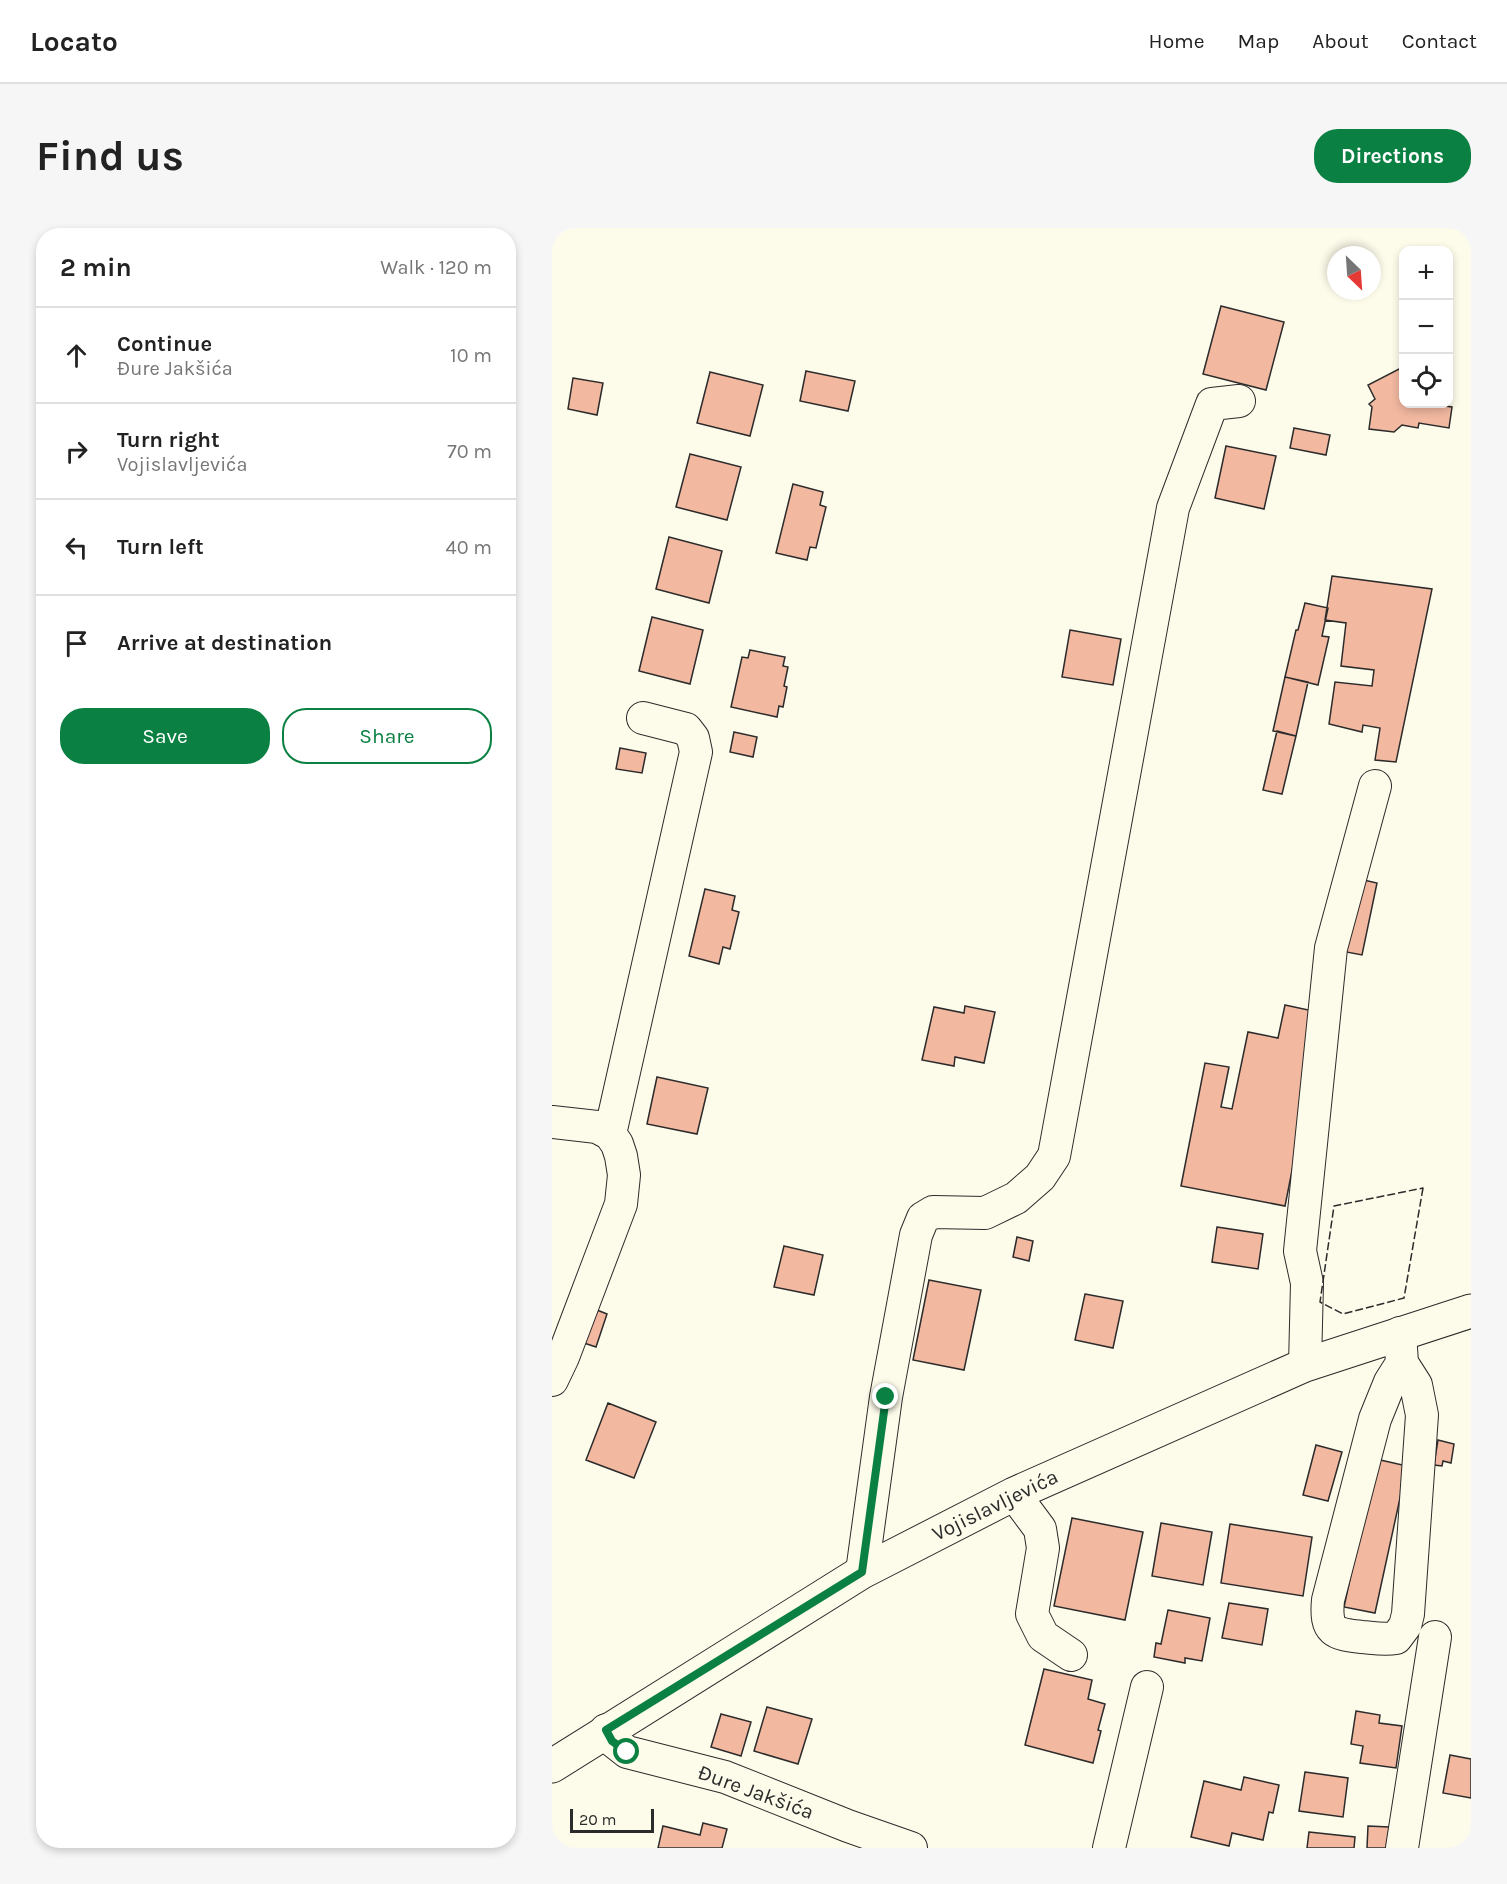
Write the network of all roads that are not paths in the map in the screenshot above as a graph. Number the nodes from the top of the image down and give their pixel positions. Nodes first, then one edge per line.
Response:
1 (1239, 401) dead end
2 (643, 718) dead end
3 (1376, 786) dead end
4 (552, 1122) edge
5 (610, 1134) junction
6 (1471, 1311) edge
7 (1401, 1348) junction
8 (1305, 1365) junction
9 (552, 1380) edge
10 (1014, 1494) junction
11 (862, 1572) junction
12 (1435, 1637) dead end
13 (1071, 1655) dead end
14 (1147, 1687) dead end
15 (606, 1730) junction
16 (552, 1766) edge
17 (847, 1837) edge
18 (911, 1848) edge
19 (1109, 1848) edge
20 (1402, 1848) edge

1 - 11 street
2 - 5 street
3 - 8 street
4 - 5 street
5 - 9 street
6 - 7 main road, Vojislavljevića
7 - 7 street
7 - 8 main road, Vojislavljevića
8 - 10 main road, Vojislavljevića
10 - 11 main road, Vojislavljevića
10 - 13 street
11 - 15 main road, Vojislavljevića
12 - 20 street
14 - 19 street
15 - 16 main road, Vojislavljevića
15 - 17 street, Đure Jakšića
17 - 18 street, Đure Jakšića

